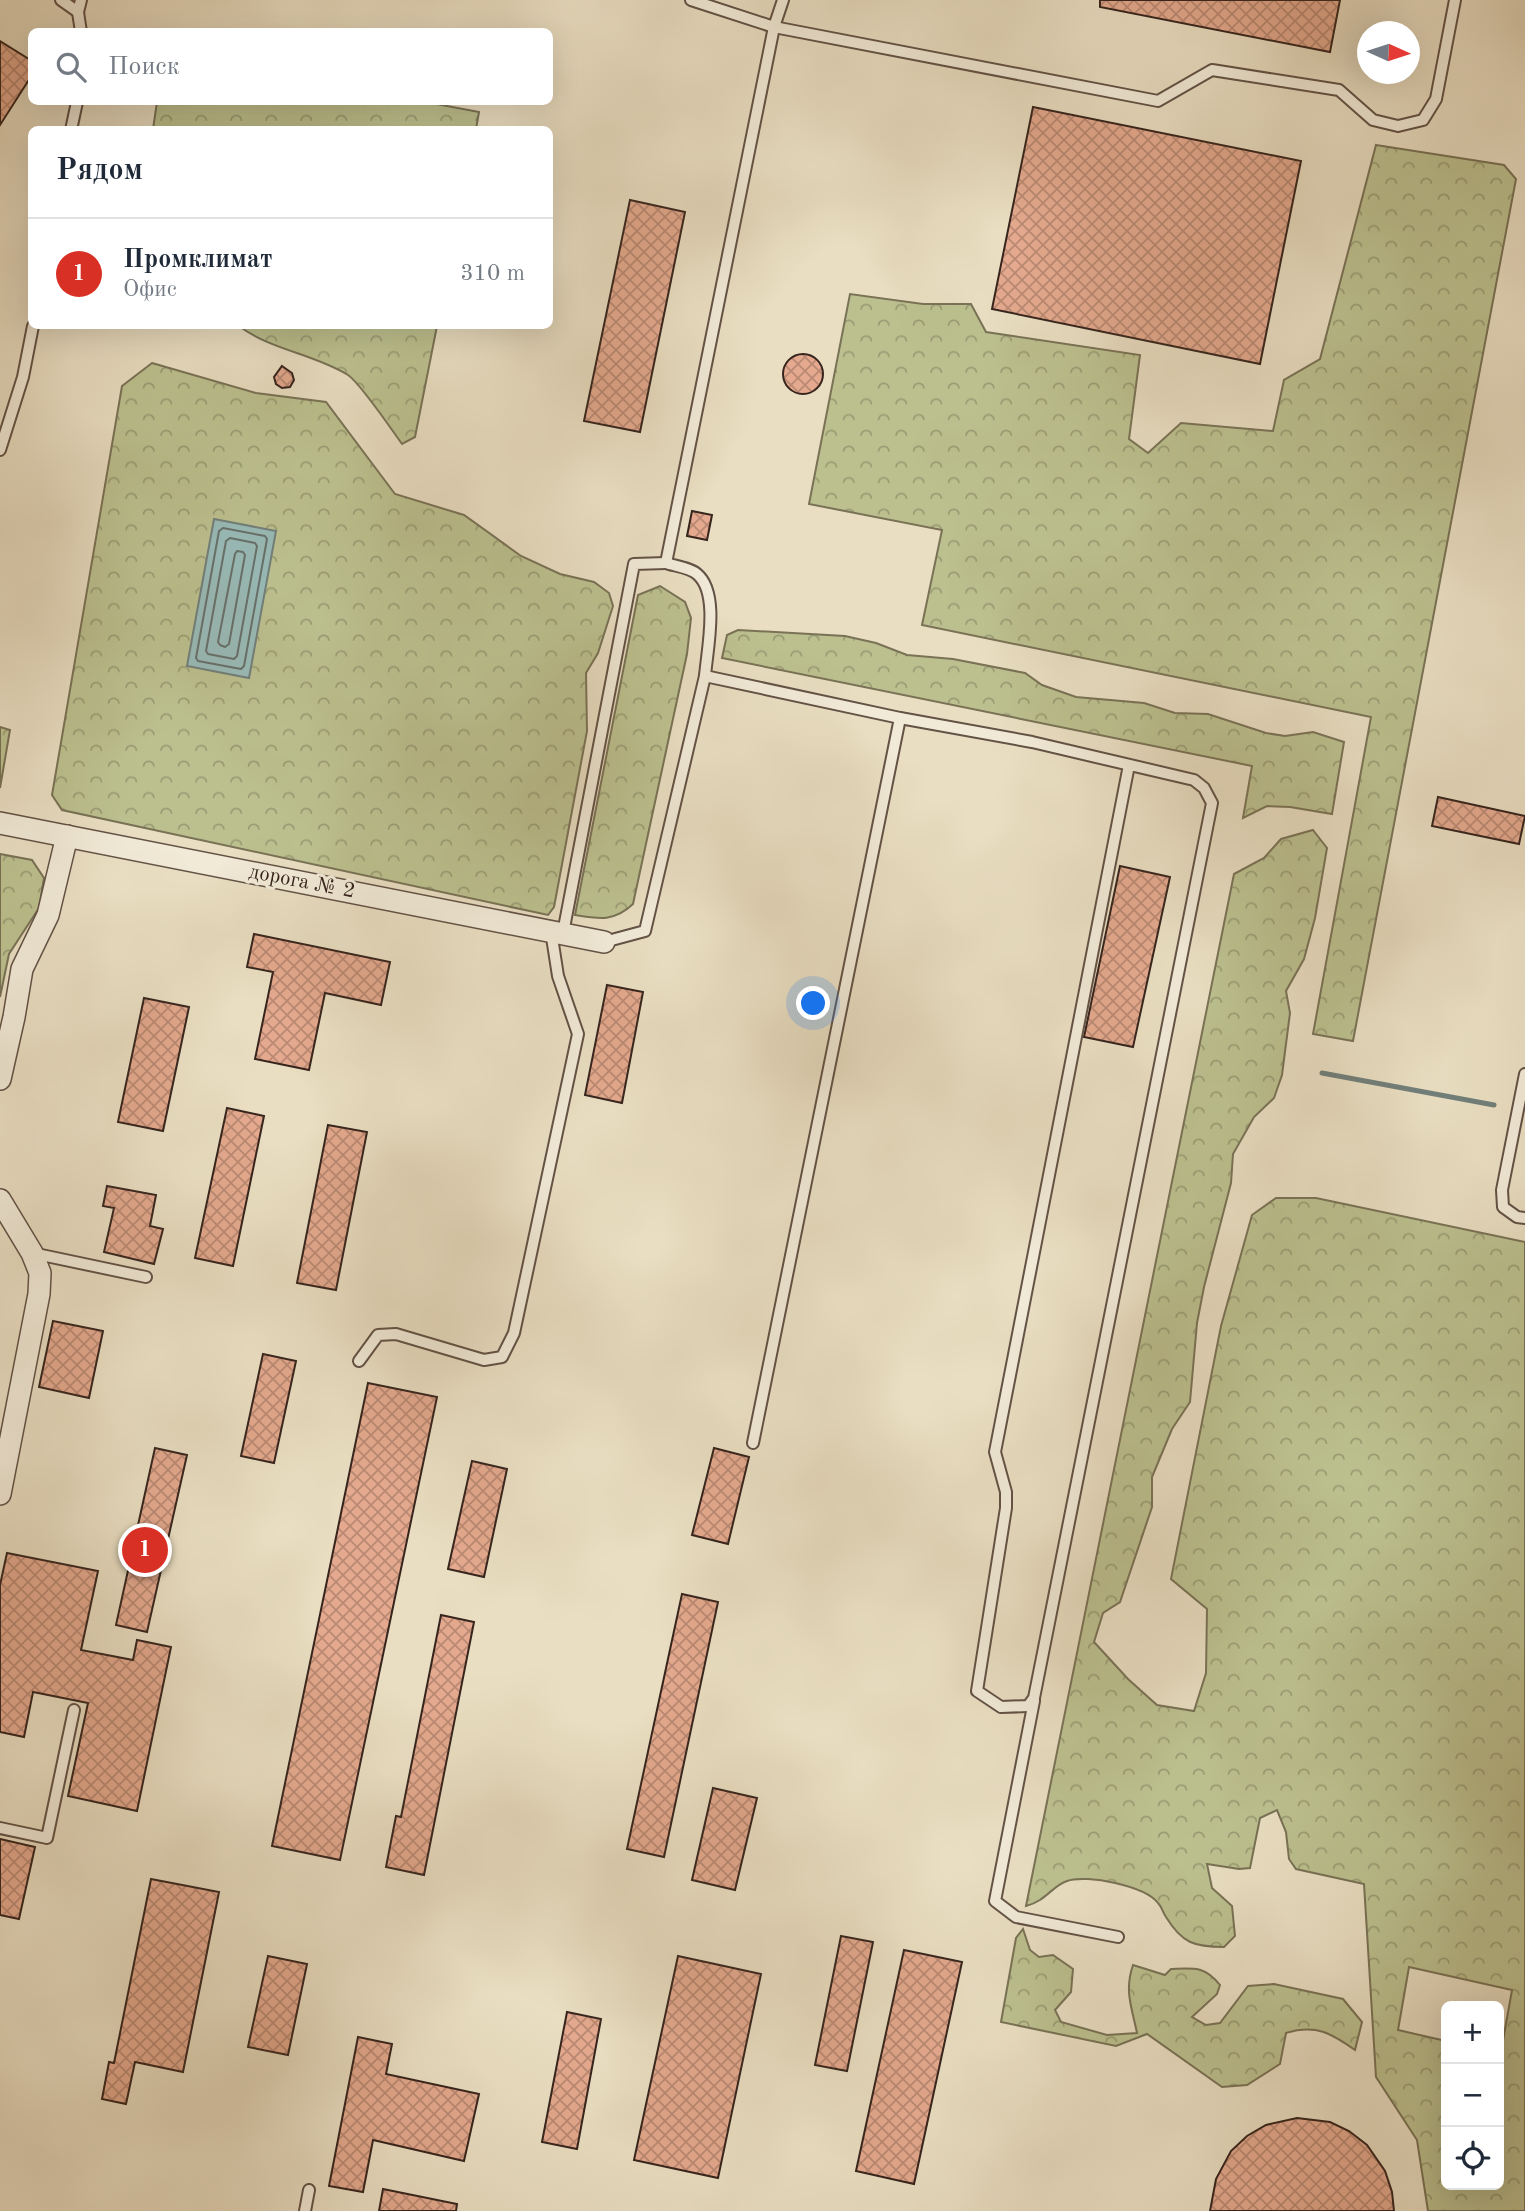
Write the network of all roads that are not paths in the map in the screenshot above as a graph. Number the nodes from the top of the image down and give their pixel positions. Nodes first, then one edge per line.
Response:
1 (61, 0) edge
2 (691, 0) edge
3 (783, 0) edge
4 (1455, 0) edge
5 (79, 6) edge
6 (774, 27) junction
7 (81, 28) edge
8 (76, 105) edge
9 (72, 126) edge
10 (32, 329) edge
11 (3, 434) edge
12 (0, 450) edge
13 (666, 563) junction
14 (705, 676) junction
15 (900, 718) junction
16 (1129, 765) junction
17 (0, 823) edge
18 (67, 836) junction
19 (557, 932) junction
20 (604, 942) joint
21 (1525, 1077) edge
22 (0, 1079) edge
23 (0, 1200) edge
24 (1525, 1218) edge
25 (32, 1253) junction
26 (146, 1277) dead end
27 (359, 1361) dead end
28 (753, 1443) dead end
29 (0, 1494) edge
30 (1034, 1698) junction
31 (74, 1710) dead end
32 (0, 1828) edge
33 (1118, 1937) dead end
34 (309, 2190) dead end
35 (305, 2211) edge

1 - 5 lane
2 - 6 lane
3 - 6 lane
4 - 6 lane
5 - 7 lane
6 - 13 lane
8 - 9 lane
10 - 11 lane
11 - 12 lane
13 - 14 lane
13 - 19 lane
14 - 15 lane
14 - 20 lane
15 - 16 lane
15 - 28 lane
16 - 30 lane
16 - 30 lane
17 - 18 street, дорога № 2
18 - 19 street, дорога № 2
18 - 22 street
19 - 20 street, дорога № 2
19 - 27 lane
21 - 24 lane
23 - 25 street
25 - 26 lane
25 - 29 street
30 - 33 lane
31 - 32 lane
34 - 35 lane

